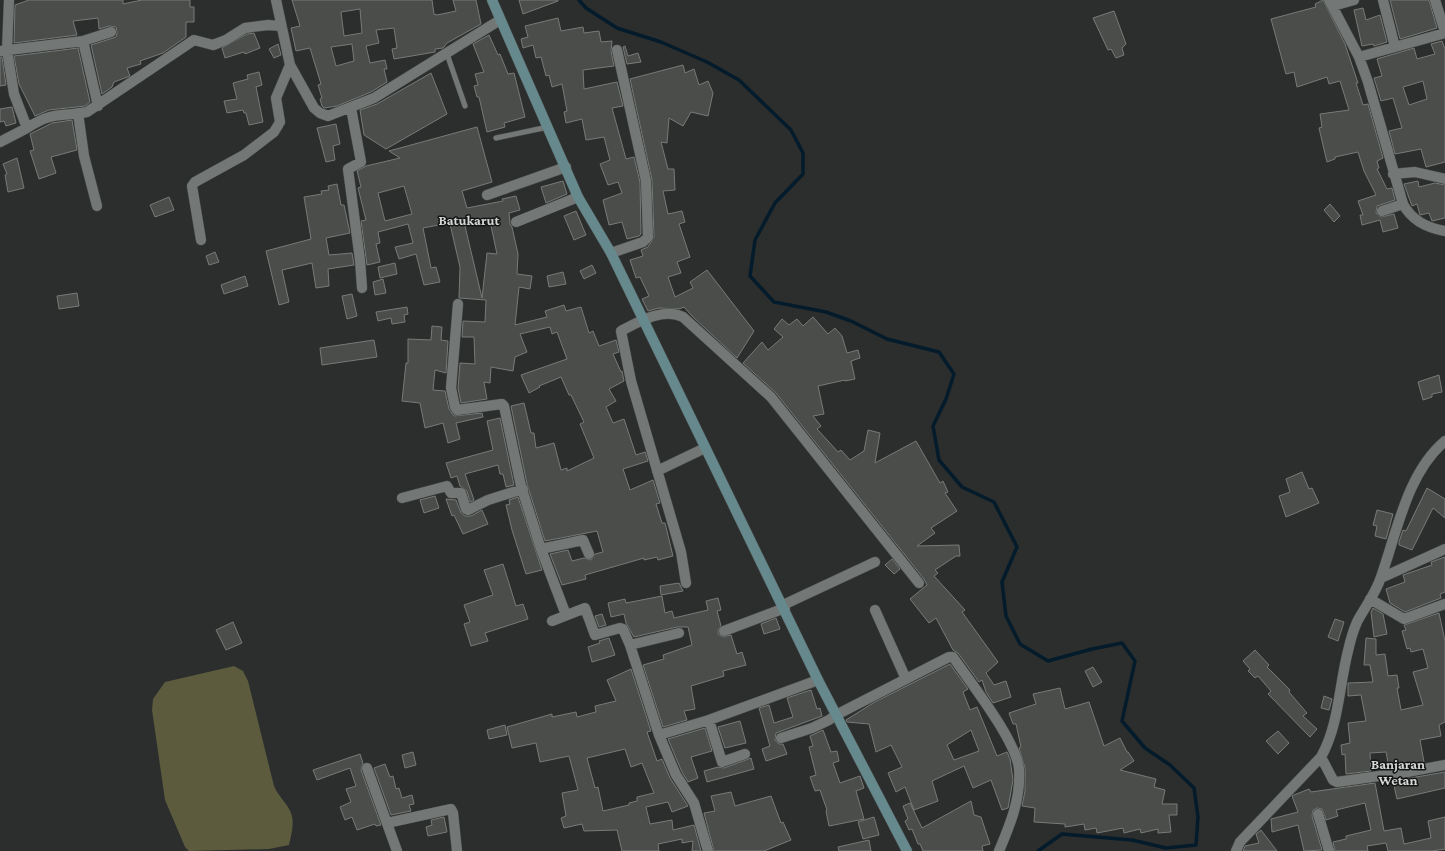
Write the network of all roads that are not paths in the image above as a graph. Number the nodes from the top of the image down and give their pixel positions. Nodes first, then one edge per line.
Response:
1 (9, 0) edge
2 (492, 0) edge
3 (1354, 0) edge
4 (1383, 0) edge
5 (1435, 0) edge
6 (274, 1) edge
7 (1331, 3) edge
8 (500, 20) junction
9 (281, 26) junction
10 (111, 32) dead end
11 (1445, 32) edge
12 (83, 41) junction
13 (1395, 47) junction
14 (617, 50) dead end
15 (4, 51) edge
16 (447, 54) junction
17 (1359, 57) junction
18 (290, 65) junction
19 (98, 106) junction
20 (465, 106) dead end
21 (351, 108) junction
22 (78, 113) junction
23 (548, 127) junction
24 (27, 128) junction
25 (496, 138) dead end
26 (0, 142) edge
27 (566, 167) junction
28 (1393, 174) junction
29 (1445, 179) edge
30 (487, 195) dead end
31 (578, 196) junction
32 (1402, 204) junction
33 (97, 206) dead end
34 (1382, 211) dead end
35 (516, 222) dead end
36 (1445, 231) edge
37 (202, 240) dead end
38 (610, 253) junction
39 (362, 288) dead end
40 (458, 304) dead end
41 (642, 320) junction
42 (1445, 441) edge
43 (705, 448) junction
44 (657, 471) junction
45 (522, 490) junction
46 (402, 498) dead end
47 (541, 549) junction
48 (1445, 549) edge
49 (589, 554) dead end
50 (875, 562) dead end
51 (1381, 578) junction
52 (686, 583) dead end
53 (919, 583) dead end
54 (1370, 599) junction
55 (1445, 604) edge
56 (784, 606) junction
57 (875, 610) dead end
58 (566, 615) junction
59 (552, 621) dead end
60 (724, 631) dead end
61 (679, 633) dead end
62 (630, 646) junction
63 (906, 679) junction
64 (818, 680) junction
65 (836, 715) junction
66 (709, 720) junction
67 (659, 735) junction
68 (781, 738) dead end
69 (745, 754) dead end
70 (1321, 757) junction
71 (1445, 765) edge
72 (367, 768) dead end
73 (1318, 814) dead end
74 (387, 823) junction
75 (397, 851) edge
76 (457, 851) edge
77 (708, 851) edge
78 (908, 851) edge
79 (998, 851) edge
80 (1236, 851) edge
81 (1329, 851) edge

1 - 15 street
2 - 8 street
3 - 7 street
4 - 13 street
5 - 11 street
6 - 9 street
7 - 17 street
8 - 16 street
8 - 23 street
9 - 18 street
9 - 19 street
10 - 12 street
11 - 13 street
12 - 15 street
12 - 19 street
13 - 17 street
14 - 38 street
15 - 24 street
16 - 20 lane
16 - 21 street
17 - 28 street
18 - 21 street
18 - 37 street
19 - 22 street
21 - 39 street
22 - 24 street
22 - 33 street
23 - 25 lane
23 - 27 street
24 - 26 street
27 - 30 street
27 - 31 street
28 - 29 street
28 - 32 street
31 - 35 street
31 - 38 street
32 - 34 street
32 - 36 street
38 - 41 street
40 - 45 street
41 - 43 street
41 - 44 street
41 - 53 street
42 - 51 street
43 - 44 street
43 - 56 street
44 - 52 street
45 - 46 street
45 - 47 street
47 - 49 street
47 - 58 street
48 - 51 street
50 - 56 street
51 - 54 street
54 - 55 street
54 - 70 street
56 - 60 street
56 - 64 street
57 - 63 street
58 - 59 street
58 - 62 street
61 - 62 street
62 - 67 street
63 - 65 street
63 - 79 street
64 - 65 street
64 - 66 street
65 - 68 street
65 - 78 street
66 - 67 street
66 - 69 street
67 - 77 street
70 - 71 street
70 - 80 street
72 - 74 street
73 - 81 street
74 - 75 street
74 - 76 street

